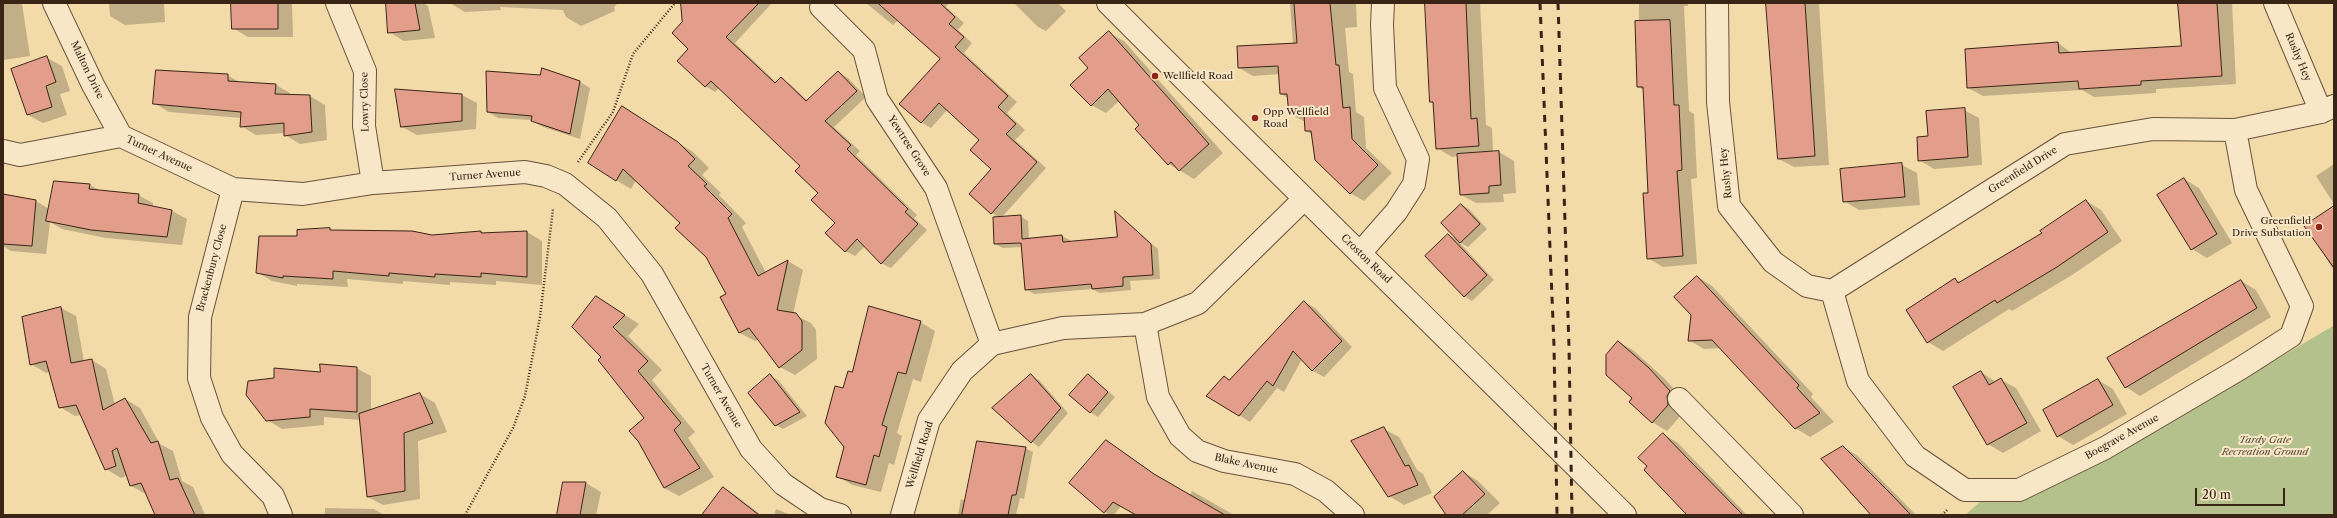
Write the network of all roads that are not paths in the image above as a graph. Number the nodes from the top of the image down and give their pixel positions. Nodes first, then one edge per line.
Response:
1 (54, 3) edge
2 (337, 3) edge
3 (1108, 3) edge
4 (1383, 3) edge
5 (1717, 3) edge
6 (2275, 3) edge
7 (821, 7) dead end
8 (2327, 109) edge
9 (2235, 130) junction
10 (121, 136) junction
11 (3, 151) edge
12 (373, 183) junction
13 (233, 189) junction
14 (1303, 200) junction
15 (1360, 253) junction
16 (1832, 290) junction
17 (1145, 324) junction
18 (992, 344) junction
19 (1679, 399) dead end
20 (281, 515) edge
21 (840, 515) edge
22 (902, 515) edge
23 (1353, 515) edge
24 (1625, 515) edge
25 (1792, 515) edge

1 - 10 street, Malton Drive
2 - 12 street, Lowry Close
3 - 14 street, Croston Road
4 - 15 street
5 - 16 street, Rushy Hey
6 - 8 street, Rushy Hey
7 - 18 street, Yewtree Grove
8 - 9 street, Greenfield Drive
9 - 16 street, Greenfield Drive
9 - 16 street, Boegrave Avenue
10 - 11 street, Turner Avenue
10 - 13 street, Turner Avenue
12 - 13 street, Turner Avenue
12 - 21 street, Turner Avenue
13 - 20 street, Brackenbury Close
14 - 15 street, Croston Road
14 - 17 street, Wellfield Road
15 - 24 street, Croston Road
17 - 18 street, Wellfield Road
17 - 23 street, Blake Avenue
18 - 22 street, Wellfield Road
19 - 25 street

